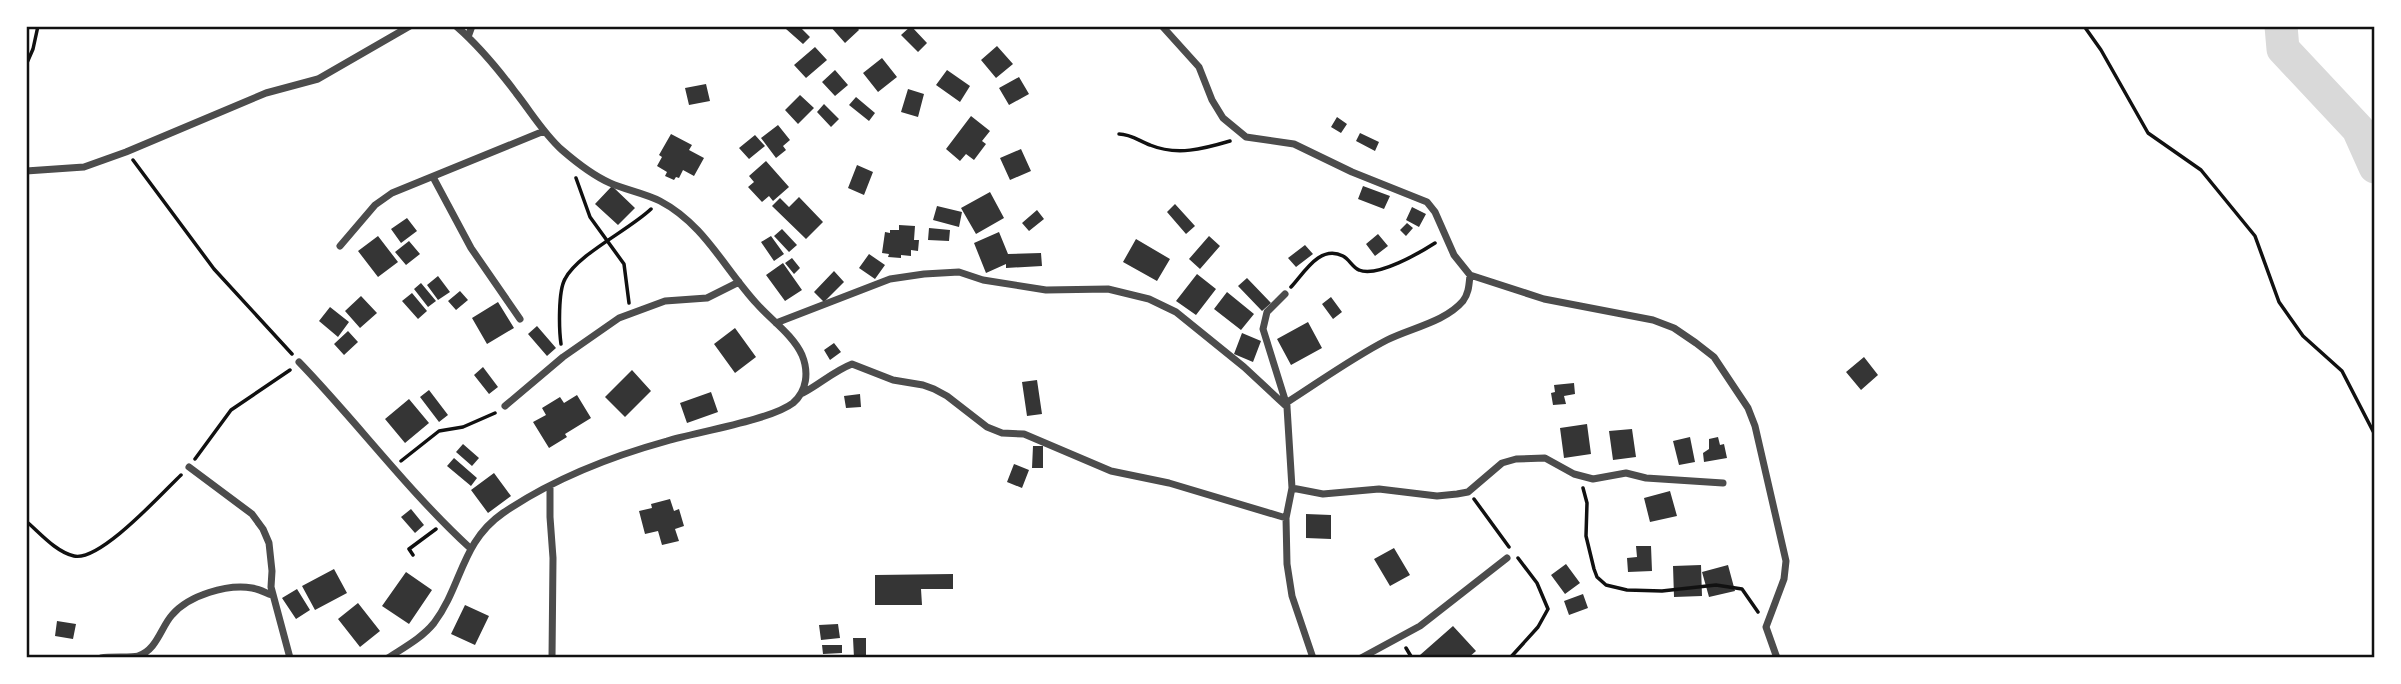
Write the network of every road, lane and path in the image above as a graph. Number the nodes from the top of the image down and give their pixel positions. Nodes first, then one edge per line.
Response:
1 (38, 26) edge
2 (410, 26) edge
3 (456, 26) edge
4 (472, 26) edge
5 (1162, 26) edge
6 (2084, 26) edge
7 (1170, 30) edge
8 (468, 37) junction
9 (26, 65) edge
10 (544, 131) junction
11 (1119, 134) dead end
12 (1246, 137) junction
13 (126, 152) junction
14 (569, 156) junction
15 (26, 171) edge
16 (433, 177) junction
17 (660, 201) junction
18 (1446, 236) junction
19 (608, 241) junction
20 (340, 246) dead end
21 (1470, 275) junction
22 (739, 282) junction
23 (1285, 294) joint
24 (630, 313) junction
25 (520, 319) dead end
26 (776, 323) junction
27 (563, 357) junction
28 (299, 362) joint
29 (292, 368) dead end
30 (803, 393) junction
31 (1287, 405) junction
32 (505, 406) joint
33 (2375, 435) edge
34 (189, 467) junction
35 (394, 467) junction
36 (1580, 475) junction
37 (1723, 483) dead end
38 (550, 486) junction
39 (1292, 488) junction
40 (1468, 492) junction
41 (1286, 518) junction
42 (26, 520) edge
43 (444, 524) junction
44 (1510, 547) dead end
45 (470, 548) junction
46 (413, 555) dead end
47 (1507, 558) dead end
48 (1518, 558) dead end
49 (272, 595) junction
50 (1766, 626) junction
51 (101, 658) edge
52 (290, 658) edge
53 (388, 658) edge
54 (552, 658) edge
55 (1313, 658) edge
56 (1361, 658) edge
57 (1510, 658) edge
58 (1777, 658) edge

1 - 9 path
2 - 13 street
3 - 8 street
4 - 8 street
5 - 7 street
6 - 33 path
7 - 12 street
8 - 10 street
10 - 14 street
10 - 16 street
11 - 12 path
12 - 18 street
13 - 15 street
13 - 28 path
14 - 17 street
14 - 19 path
16 - 20 street
16 - 25 street
17 - 19 path
17 - 22 street
18 - 21 street
18 - 23 path
19 - 24 path
19 - 27 path
21 - 31 street
21 - 50 street
22 - 24 street
22 - 26 street
23 - 31 street
24 - 27 street
26 - 30 street
26 - 31 street
27 - 32 street
28 - 35 street
29 - 34 path
30 - 38 street
30 - 41 street
31 - 39 street
32 - 35 path
34 - 42 path
34 - 49 street
35 - 43 street
36 - 37 street
36 - 40 street
36 - 50 path
38 - 45 street
38 - 54 street
39 - 40 street
39 - 41 street
40 - 44 path
41 - 55 street
43 - 45 street
43 - 46 path
45 - 53 street
47 - 56 street
48 - 57 path
49 - 51 street
49 - 52 street
50 - 58 street

